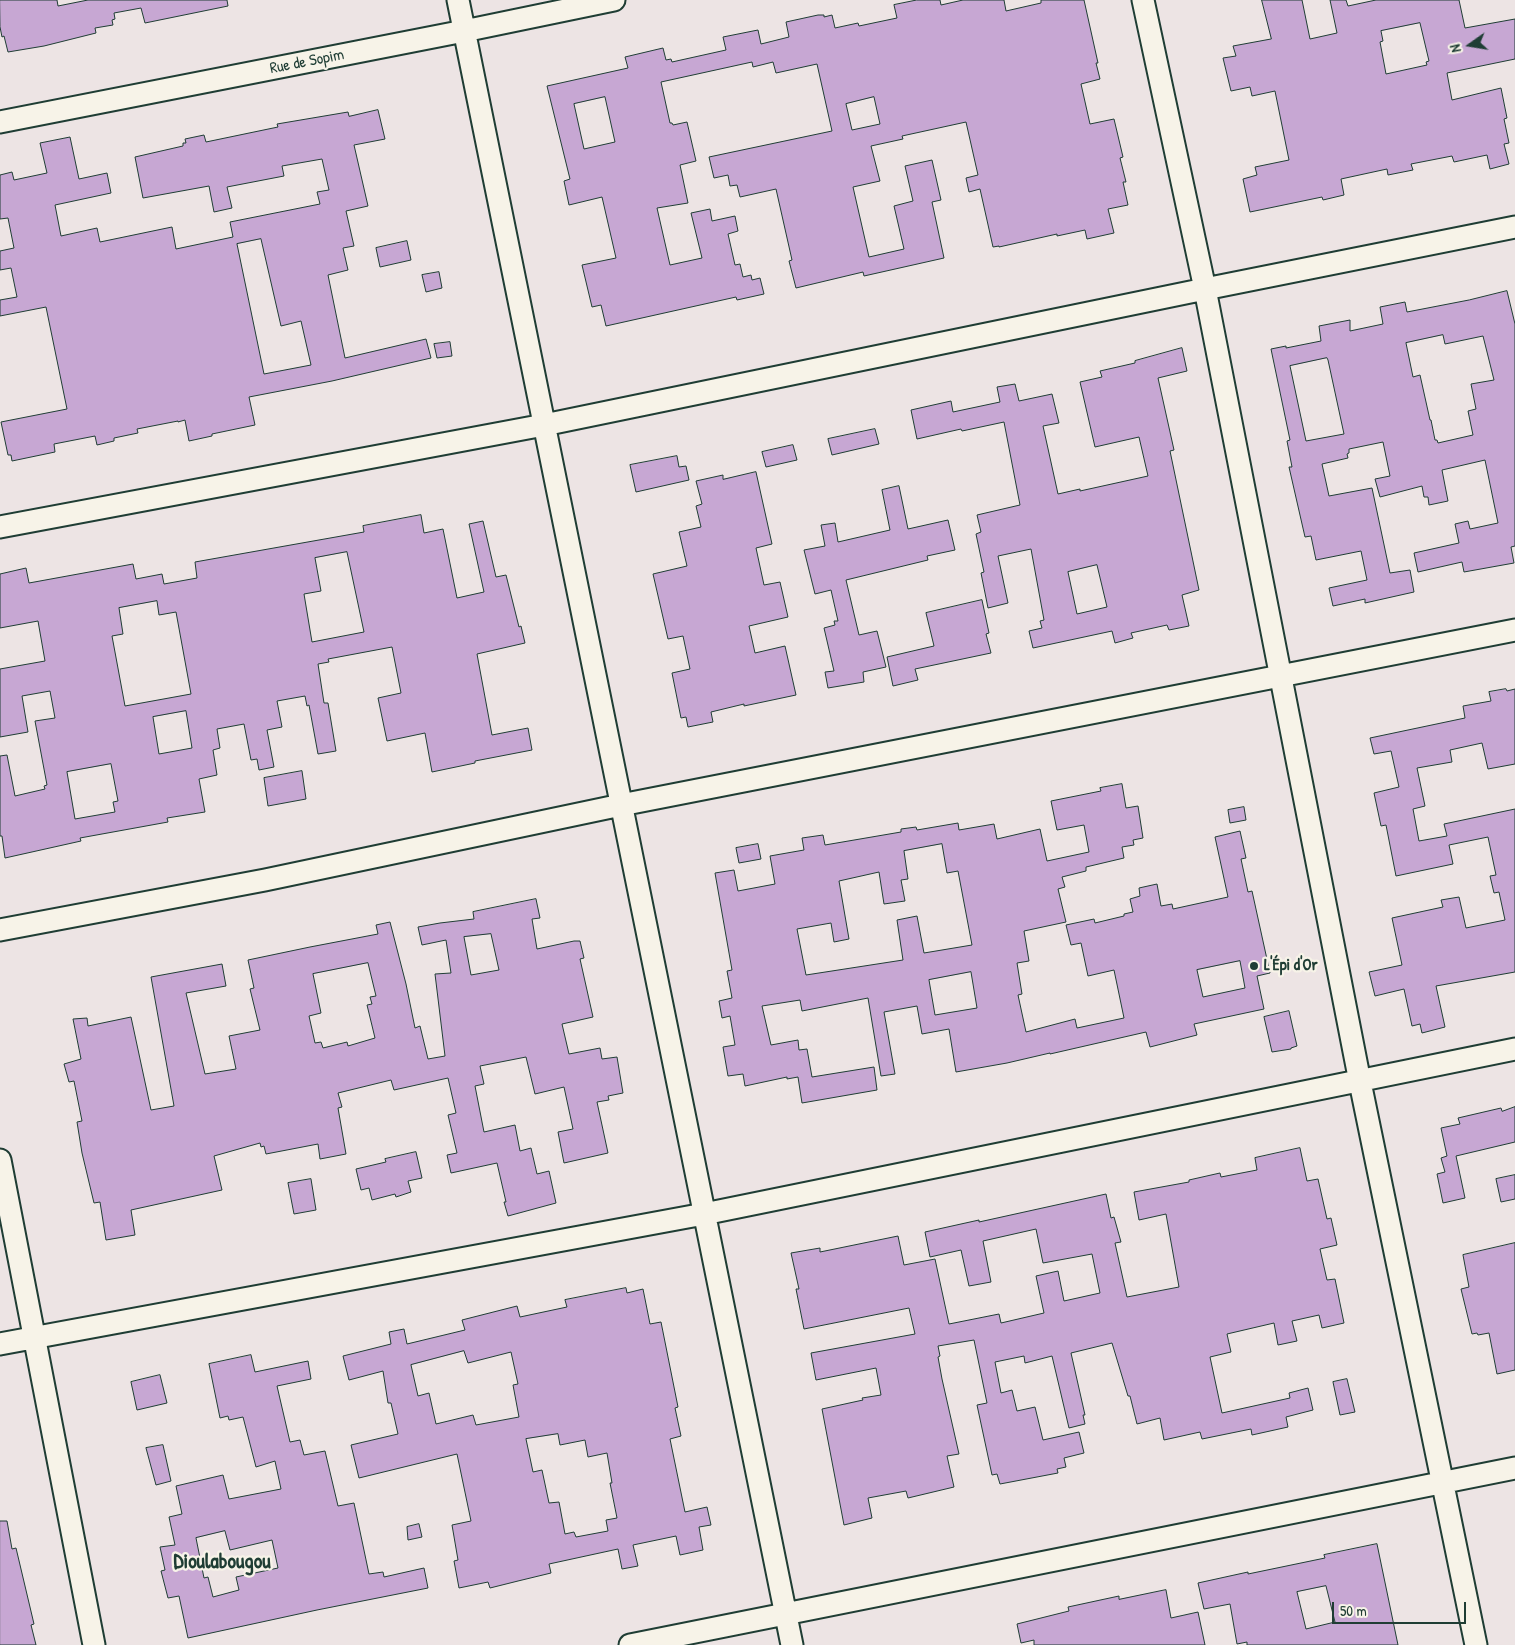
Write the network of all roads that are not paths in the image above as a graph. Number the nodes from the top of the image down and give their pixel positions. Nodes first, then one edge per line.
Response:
1 (458, 0) edge
2 (614, 0) edge
3 (1143, 0) edge
4 (464, 31) junction
5 (0, 122) edge
6 (1515, 227) edge
7 (1205, 289) junction
8 (544, 425) junction
9 (0, 527) edge
10 (1515, 630) edge
11 (1280, 675) junction
12 (621, 805) junction
13 (0, 930) edge
14 (1515, 1049) edge
15 (1360, 1082) junction
16 (0, 1160) edge
17 (704, 1214) junction
18 (35, 1337) junction
19 (0, 1344) edge
20 (1515, 1468) edge
21 (1442, 1483) junction
22 (786, 1615) junction
23 (94, 1645) edge
24 (630, 1645) edge
25 (792, 1645) edge
26 (1476, 1645) edge

1 - 4 street
2 - 4 street, Rue de Sopim
3 - 7 street
4 - 5 street, Rue de Sopim
4 - 8 street
6 - 7 street
7 - 8 street
7 - 11 street
8 - 9 street
8 - 12 street
10 - 11 street
11 - 12 street
11 - 15 street
12 - 13 street
12 - 17 street
14 - 15 street
15 - 17 street
15 - 21 street
16 - 18 street
17 - 18 street
17 - 22 street
18 - 19 street
18 - 23 street
20 - 21 street
21 - 22 street
21 - 26 street
22 - 24 street
22 - 25 street

